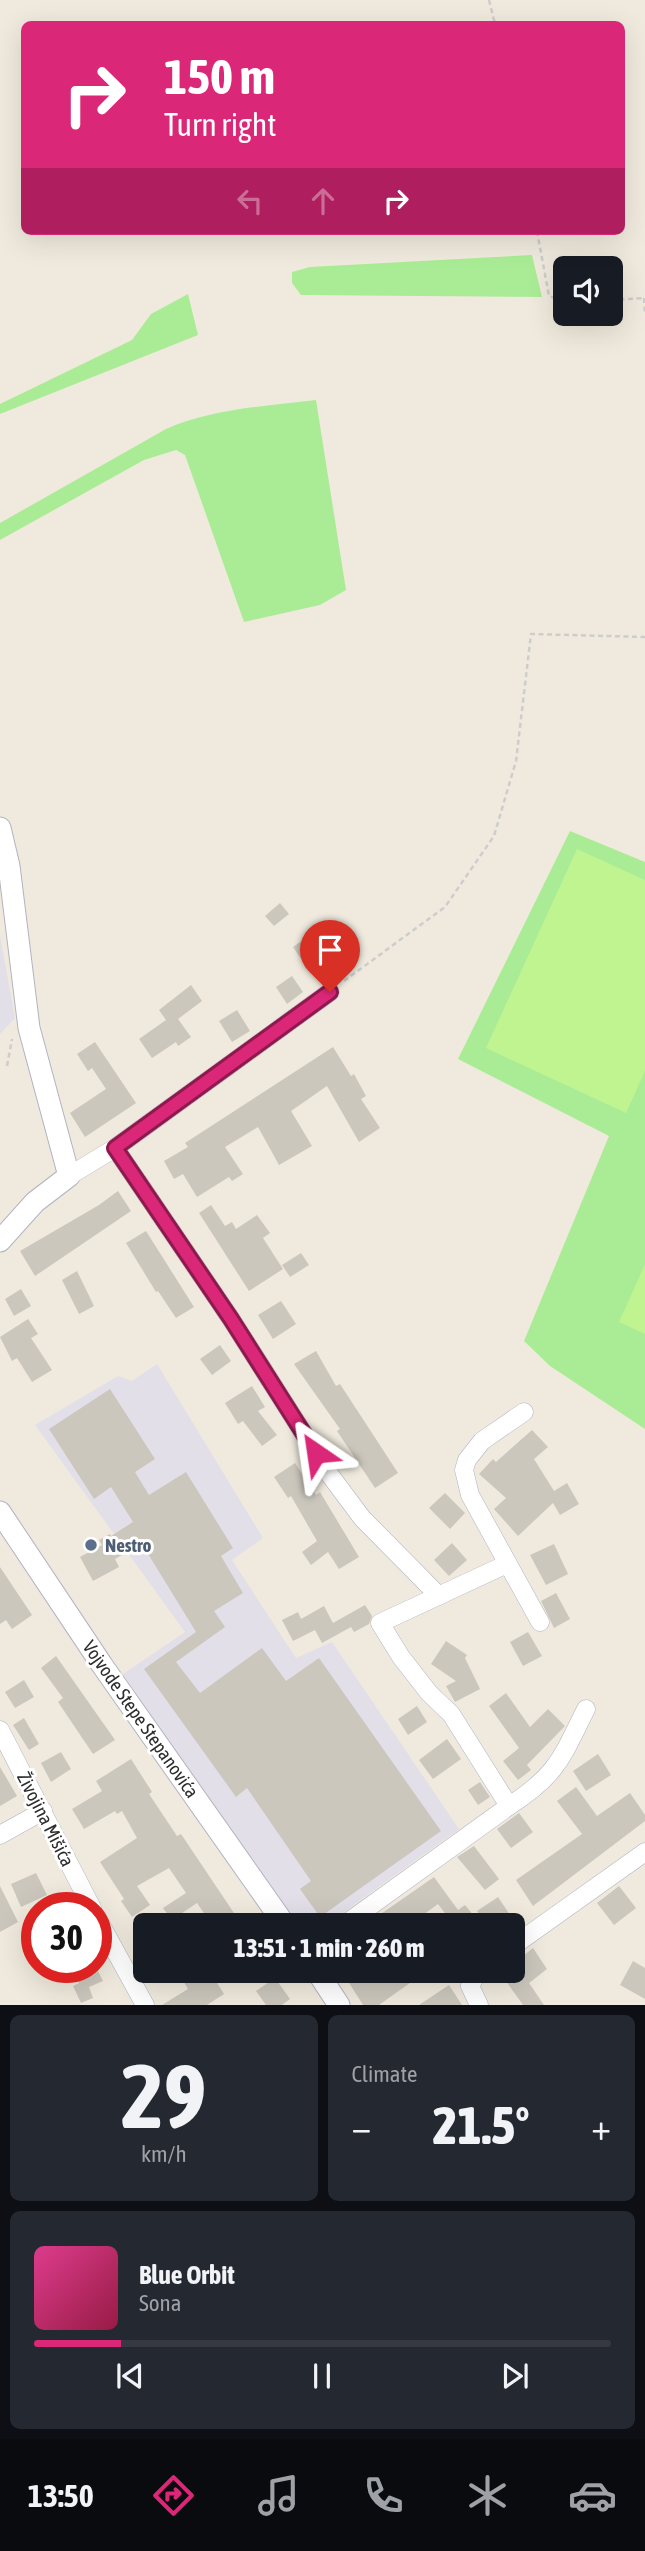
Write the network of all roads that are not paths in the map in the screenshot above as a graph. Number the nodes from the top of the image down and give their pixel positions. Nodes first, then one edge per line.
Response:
1 (0, 828) edge
2 (330, 992) road end
3 (115, 1148) junction
4 (69, 1176) junction
5 (0, 1241) edge
6 (524, 1412) dead end
7 (0, 1512) edge
8 (507, 1564) junction
9 (439, 1596) junction
10 (540, 1622) dead end
11 (586, 1709) dead end
12 (0, 1730) edge
13 (509, 1806) junction
14 (43, 1811) junction
15 (0, 1835) edge
16 (645, 1852) edge
17 (84, 1892) edge
18 (277, 1913) edge
19 (361, 1913) edge
20 (525, 1937) edge
21 (112, 1945) edge
22 (325, 1983) edge
23 (472, 1983) edge
24 (145, 2005) edge
25 (339, 2005) edge
26 (479, 2005) edge

1 - 4 street
2 - 3 street
3 - 4 street
3 - 9 street
4 - 5 street
6 - 8 street
7 - 18 street, Vojvode Stepe Stepanovića
8 - 9 street
8 - 10 street
9 - 13 street
11 - 13 street
12 - 14 street, Živojina Mišića
13 - 19 street
14 - 15 street
14 - 17 street, Živojina Mišića
16 - 20 street
21 - 24 street
22 - 25 street
23 - 26 street

